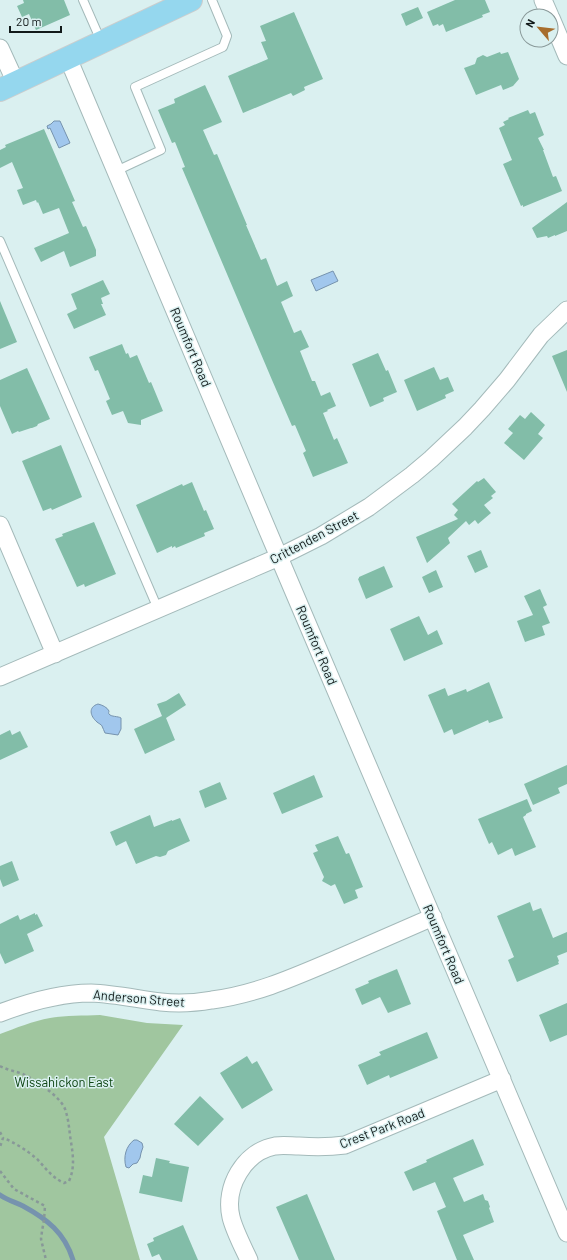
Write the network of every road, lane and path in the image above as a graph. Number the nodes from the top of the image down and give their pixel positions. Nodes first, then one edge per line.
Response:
1 (83, 0) edge
2 (212, 0) edge
3 (188, 1) edge
4 (559, 36) edge
5 (102, 42) junction
6 (0, 48) edge
7 (567, 56) edge
8 (68, 58) junction
9 (8, 86) edge
10 (116, 171) junction
11 (0, 241) edge
12 (567, 310) edge
13 (0, 525) edge
14 (280, 558) junction
15 (158, 609) junction
16 (55, 654) junction
17 (0, 677) edge
18 (433, 917) junction
19 (0, 1013) edge
20 (0, 1066) edge
21 (502, 1079) junction
22 (0, 1132) edge
23 (3, 1138) junction
24 (0, 1147) edge
25 (0, 1171) edge
26 (567, 1232) edge
27 (46, 1260) edge
28 (249, 1260) edge

1 - 5 lane
2 - 10 lane
3 - 5 main road
4 - 7 street
5 - 8 main road
6 - 9 street
8 - 9 main road
8 - 10 street, Roumfort Road
10 - 14 street, Roumfort Road
11 - 15 lane
12 - 14 street, Crittenden Street
13 - 16 street
14 - 15 street, Crittenden Street
14 - 18 street, Roumfort Road
15 - 16 street, Crittenden Street
16 - 17 street, Crittenden Street
18 - 19 street, Anderson Street
18 - 21 street, Roumfort Road
20 - 23 path
21 - 26 street, Roumfort Road
21 - 28 street, Crest Park Road
22 - 23 path
23 - 24 path
25 - 27 path

